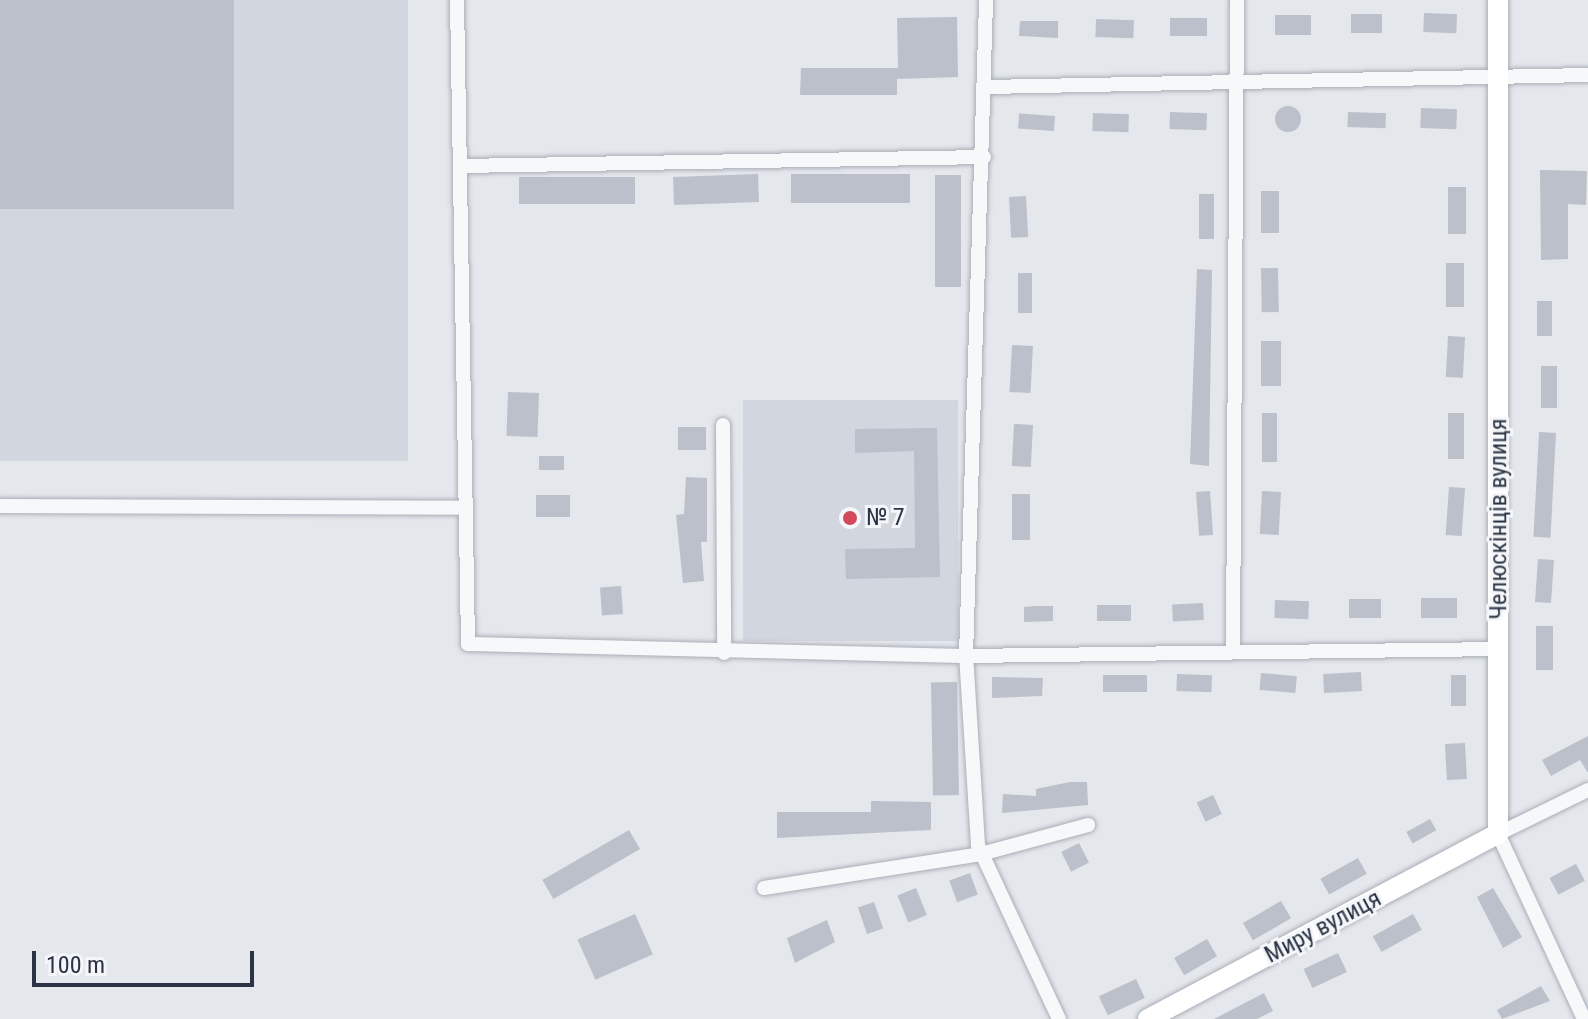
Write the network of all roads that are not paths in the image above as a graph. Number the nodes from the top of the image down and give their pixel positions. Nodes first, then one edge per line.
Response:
1 (457, 0) edge
2 (986, 0) edge
3 (1237, 0) edge
4 (1498, 0) edge
5 (1497, 74) junction
6 (1588, 75) edge
7 (1236, 83) junction
8 (986, 87) junction
9 (984, 157) junction
10 (460, 166) junction
11 (723, 425) dead end
12 (0, 506) edge
13 (466, 508) junction
14 (1500, 649) junction
15 (1233, 650) junction
16 (724, 653) junction
17 (966, 656) junction
18 (1588, 790) edge
19 (1088, 825) dead end
20 (1498, 834) junction
21 (981, 854) junction
22 (764, 888) dead end
23 (1059, 1019) edge
24 (1148, 1019) edge
25 (1583, 1019) edge

1 - 10 street
2 - 8 street
3 - 7 street
4 - 5 main road, Челюскінців вулиця
5 - 6 street
5 - 7 street
5 - 14 main road, Челюскінців вулиця
7 - 8 street
7 - 15 street
8 - 9 street
9 - 10 street
9 - 17 street
10 - 13 street
11 - 16 street
12 - 13 street
13 - 16 street
14 - 15 street
14 - 20 main road, Челюскінців вулиця
15 - 17 street
16 - 17 street
17 - 21 street
18 - 20 street
19 - 21 street
20 - 24 main road, Миру вулиця
20 - 25 street, Челюскінців вулиця
21 - 22 street
21 - 23 street

